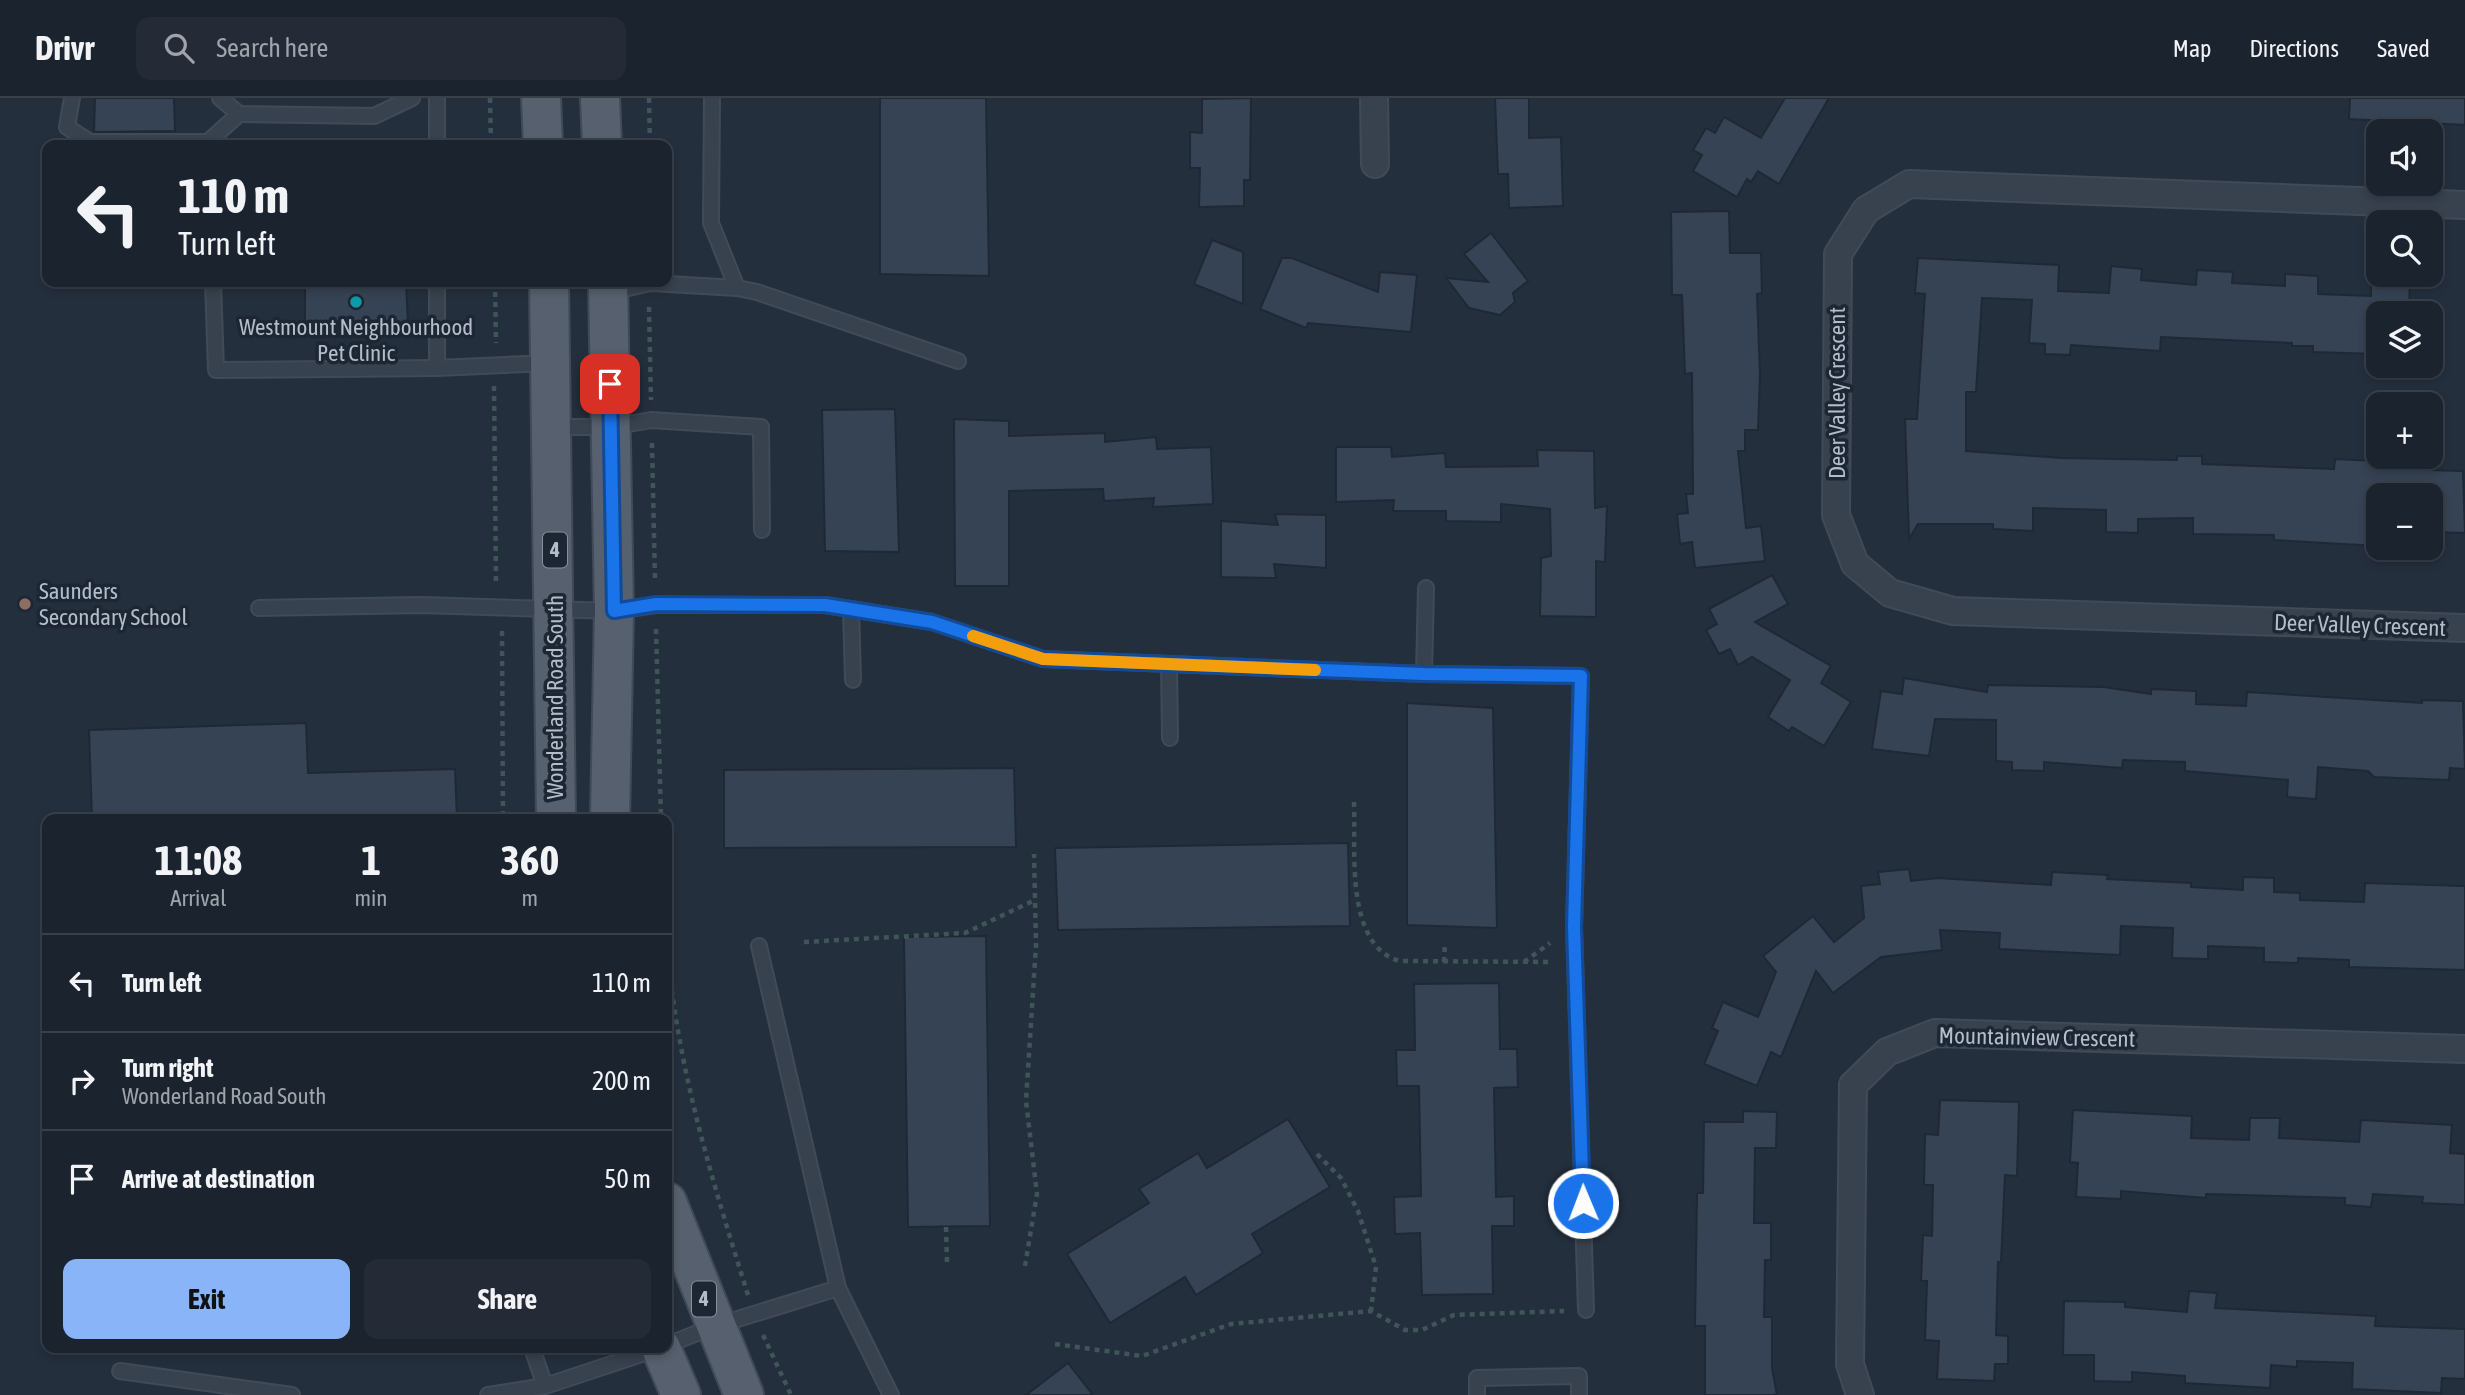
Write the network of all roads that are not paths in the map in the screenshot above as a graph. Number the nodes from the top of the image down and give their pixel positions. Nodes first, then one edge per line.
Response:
1 (72, 98) edge
2 (220, 98) edge
3 (412, 98) edge
4 (437, 98) edge
5 (541, 98) edge
6 (600, 98) edge
7 (712, 98) edge
8 (1374, 98) edge
9 (239, 114) junction
10 (87, 140) edge
11 (212, 140) edge
12 (437, 140) edge
13 (543, 140) edge
14 (602, 140) edge
15 (1375, 164) dead end
16 (2465, 205) edge
17 (672, 284) edge
18 (213, 287) edge
19 (437, 287) edge
20 (550, 287) edge
21 (608, 287) edge
22 (737, 288) junction
23 (958, 361) dead end
24 (552, 363) junction
25 (436, 368) junction
26 (553, 427) junction
27 (612, 427) junction
28 (762, 530) dead end
29 (1426, 588) dead end
30 (258, 608) dead end
31 (851, 609) junction
32 (556, 611) junction
33 (614, 611) junction
34 (2465, 628) edge
35 (1169, 664) junction
36 (1424, 674) junction
37 (853, 680) dead end
38 (1170, 738) dead end
39 (556, 814) edge
40 (610, 814) edge
41 (759, 946) dead end
42 (2465, 1049) edge
43 (672, 1215) edge
44 (838, 1288) junction
45 (1586, 1310) road end
46 (715, 1326) junction
47 (672, 1343) edge
48 (534, 1353) edge
49 (646, 1353) edge
50 (663, 1353) edge
51 (120, 1371) dead end
52 (545, 1387) junction
53 (292, 1395) edge
54 (488, 1395) edge
55 (681, 1395) edge
56 (744, 1395) edge
57 (891, 1395) edge
58 (1477, 1395) edge
59 (1579, 1395) edge
60 (1860, 1395) edge

1 - 10 lane
2 - 9 lane
3 - 9 lane
4 - 12 lane
5 - 13 main road
6 - 14 main road
7 - 22 lane
8 - 15 street
9 - 11 lane
16 - 34 street, Deer Valley Crescent
17 - 22 lane
18 - 25 lane
19 - 25 lane
20 - 24 main road, Wonderland Road South / 4
21 - 27 main road
22 - 23 lane
24 - 25 lane
24 - 26 main road, Wonderland Road South / 4
26 - 27 lane
26 - 32 main road, Wonderland Road South / 4
27 - 28 lane
27 - 33 main road
29 - 36 lane
30 - 32 lane
31 - 33 lane
31 - 35 lane
31 - 37 lane
32 - 33 lane
32 - 39 main road, Wonderland Road South / 4
33 - 40 main road
35 - 36 lane
35 - 38 lane
36 - 45 lane
41 - 44 lane
42 - 60 street, Mountainview Crescent
43 - 46 main road, 4
44 - 46 lane
44 - 57 lane
46 - 47 lane
46 - 56 main road, 4
48 - 52 lane
49 - 52 lane
50 - 55 main road
51 - 53 lane
52 - 54 lane
58 - 59 lane

